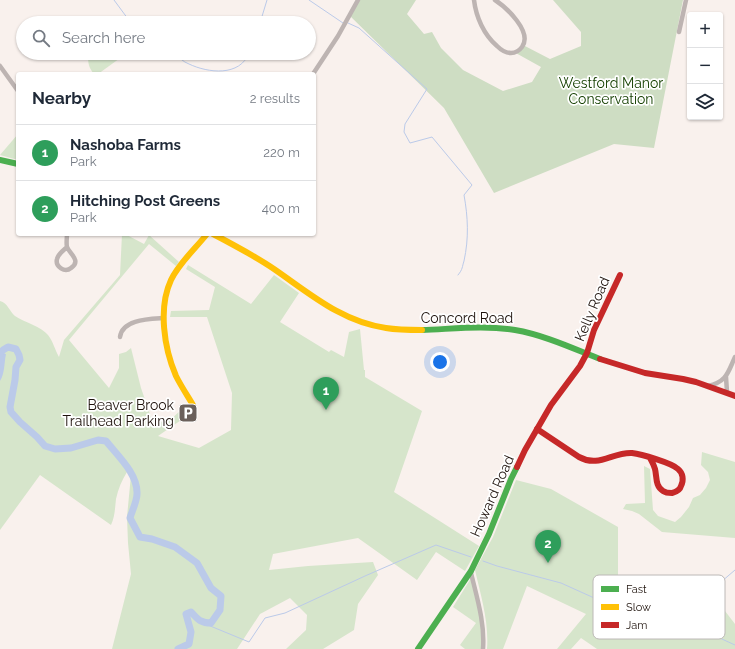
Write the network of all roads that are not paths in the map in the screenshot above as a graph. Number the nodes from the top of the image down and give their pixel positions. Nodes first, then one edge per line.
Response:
1 (358, 0) edge
2 (474, 0) edge
3 (495, 0) edge
4 (686, 0) edge
5 (679, 32) dead end
6 (0, 66) edge
7 (314, 72) edge
8 (16, 88) edge
9 (0, 160) edge
10 (16, 164) edge
11 (67, 236) edge
12 (205, 236) edge
13 (218, 236) edge
14 (67, 247) junction
15 (620, 275) dead end
16 (164, 318) junction
17 (120, 337) dead end
18 (587, 353) junction
19 (735, 356) edge
20 (726, 377) junction
21 (708, 386) junction
22 (727, 392) junction
23 (735, 396) edge
24 (193, 405) dead end
25 (537, 429) junction
26 (650, 458) junction
27 (471, 570) junction
28 (418, 649) edge
29 (483, 649) edge

1 - 7 street
2 - 3 street
4 - 5 street
6 - 8 street
9 - 10 street
11 - 14 street
12 - 16 street
13 - 18 street, Concord Road
14 - 14 street
15 - 18 street, Kelly Road
16 - 17 street
16 - 24 street
18 - 21 street, Concord Road
18 - 25 street, Howard Road
19 - 20 street
20 - 21 street
20 - 22 street
21 - 22 street, Concord Road
22 - 23 street, Concord Road
25 - 26 street
25 - 27 street, Howard Road
26 - 26 street
27 - 28 street, Howard Road
27 - 29 street

